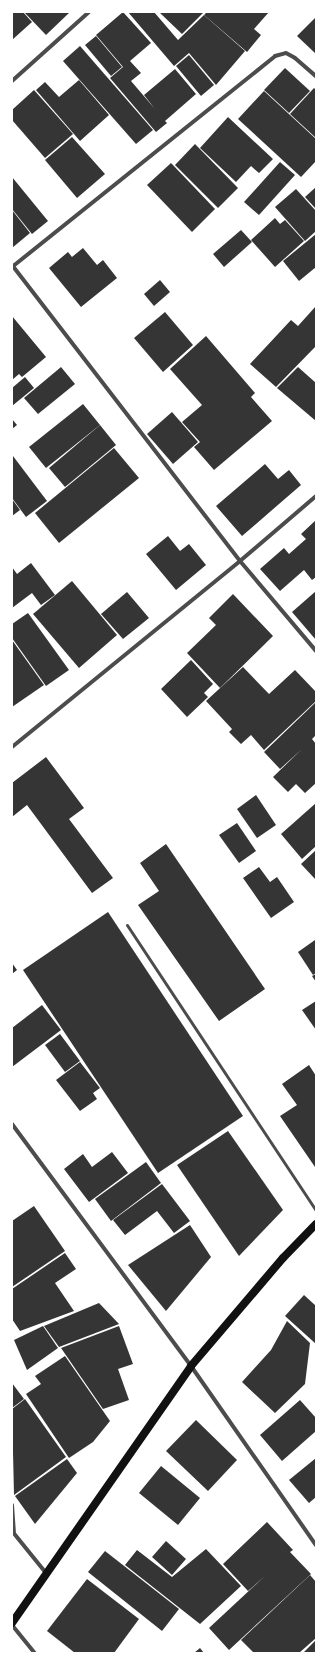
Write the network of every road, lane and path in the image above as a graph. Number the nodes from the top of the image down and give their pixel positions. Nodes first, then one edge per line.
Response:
1 (89, 12) edge
2 (316, 76) edge
3 (12, 81) edge
4 (12, 266) edge
5 (316, 496) edge
6 (240, 561) junction
7 (316, 652) edge
8 (12, 747) edge
9 (127, 925) dead end
10 (12, 1124) edge
11 (316, 1211) edge
12 (316, 1224) edge
13 (191, 1366) junction
14 (12, 1505) edge
15 (13, 1532) edge
16 (316, 1545) edge
17 (47, 1573) junction
18 (12, 1624) edge
19 (35, 1653) edge

1 - 3 street
2 - 4 street
4 - 6 street
5 - 6 street
6 - 7 street
6 - 8 street
9 - 11 lane
10 - 13 street
12 - 13 main road
13 - 16 street
13 - 17 main road
14 - 15 street
15 - 17 street
17 - 18 main road
18 - 19 street

